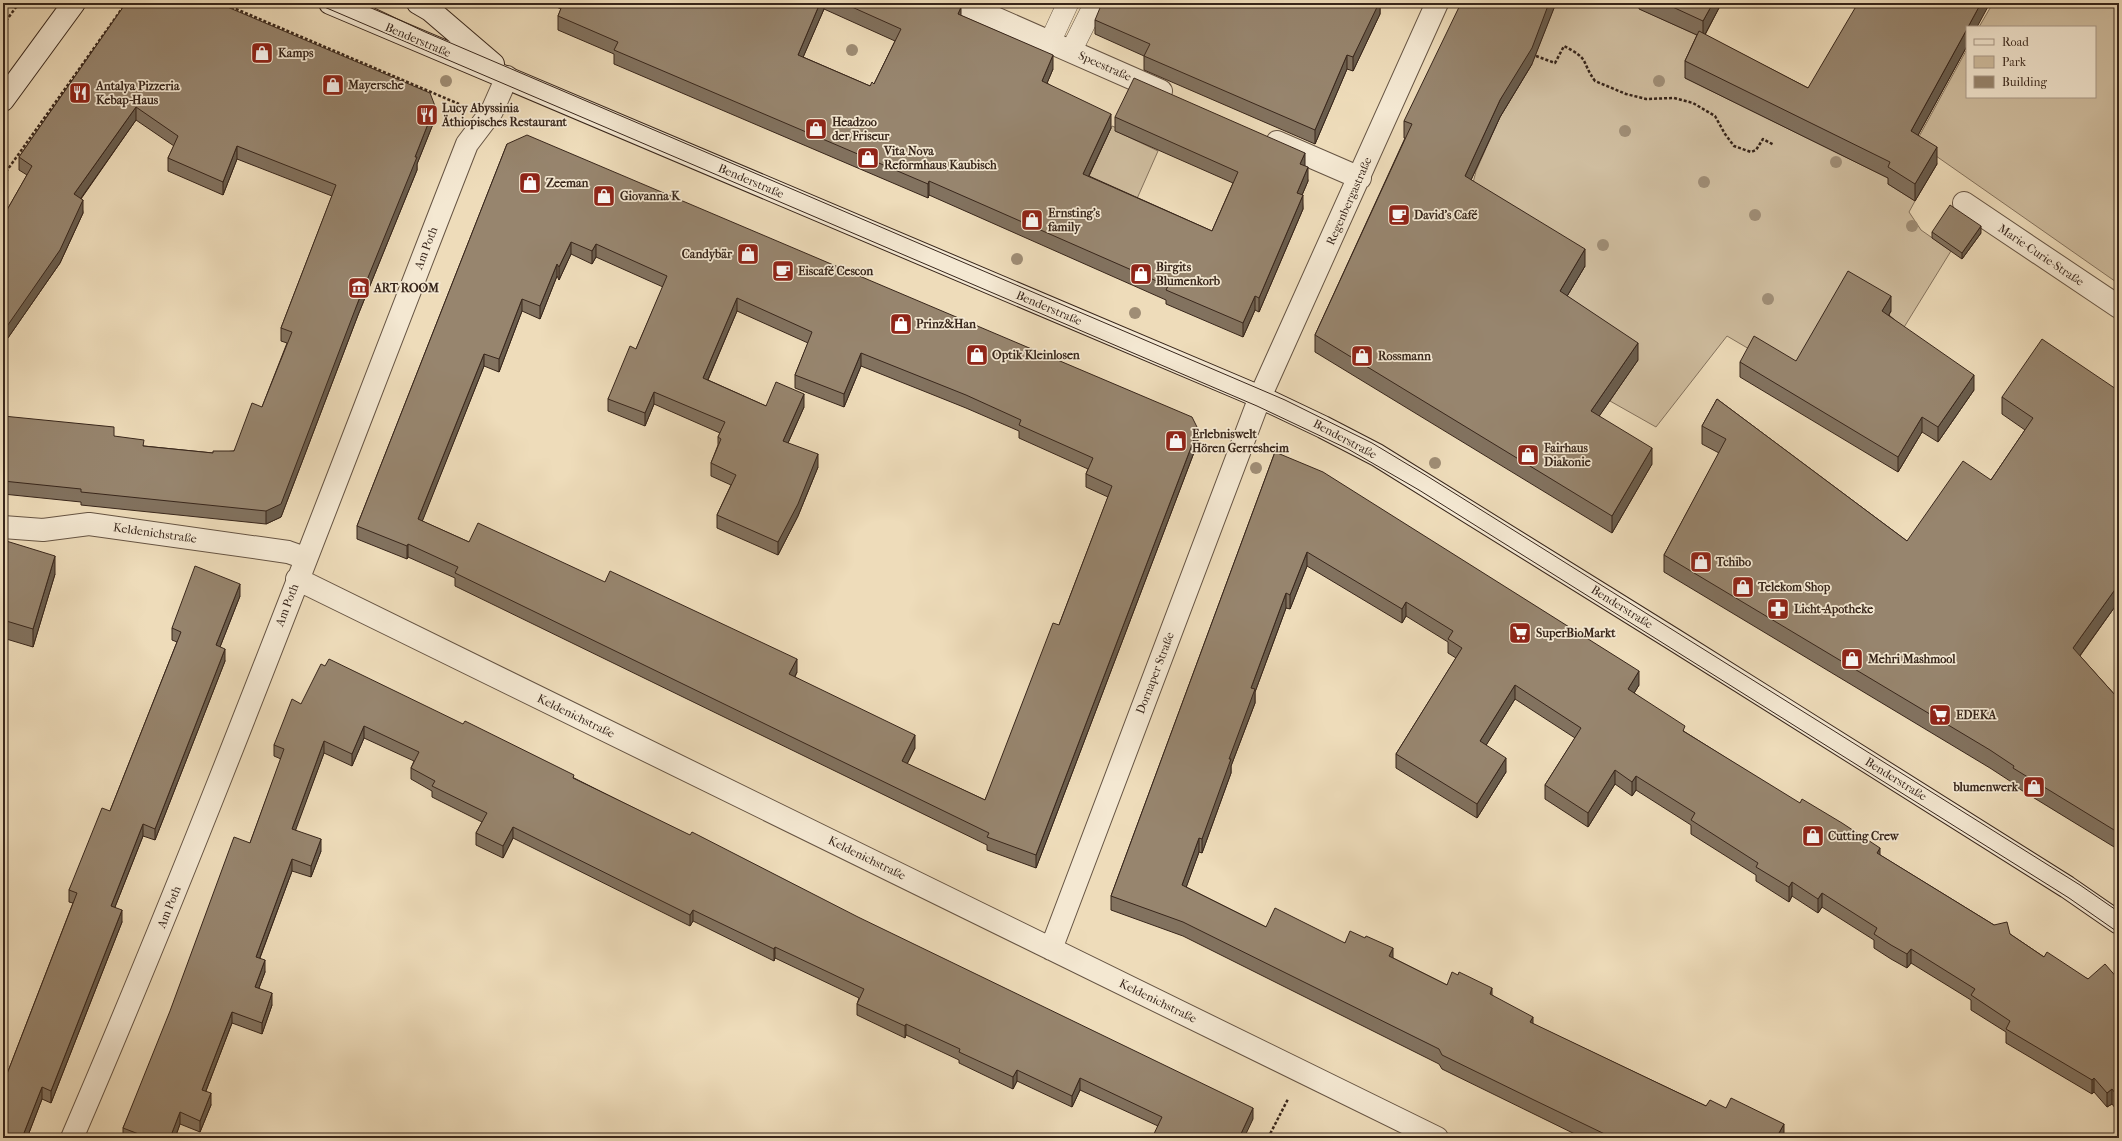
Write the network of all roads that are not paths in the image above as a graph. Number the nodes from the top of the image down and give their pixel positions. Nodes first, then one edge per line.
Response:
1 (74, 3) edge
2 (330, 3) edge
3 (418, 3) edge
4 (961, 3) edge
5 (1068, 3) edge
6 (1095, 3) edge
7 (1434, 4) edge
8 (1050, 42) junction
9 (1071, 51) junction
10 (507, 77) junction
11 (1179, 99) edge
12 (3, 100) edge
13 (1259, 134) edge
14 (1360, 178) junction
15 (1964, 203) dead end
16 (2119, 307) edge
17 (1260, 397) junction
18 (3, 527) edge
19 (305, 558) junction
20 (297, 579) junction
21 (2119, 923) edge
22 (1051, 949) junction
23 (72, 1138) edge
24 (1437, 1138) edge

1 - 12 street
2 - 10 street, Benderstraße
3 - 10 street, Benderstraße
4 - 8 street, Speestraße
5 - 8 lane
6 - 9 lane
7 - 14 street, Regenbergastraße
8 - 9 street, Speestraße
9 - 11 street, Speestraße
10 - 17 street, Benderstraße
10 - 19 street, Am Poth
13 - 14 street
14 - 17 street, Regenbergastraße
15 - 16 street, Marie-Curie-Straße
17 - 21 street, Benderstraße
17 - 22 street, Dornaper Straße
18 - 19 street, Keldenichstraße
19 - 20 street, Am Poth
20 - 22 street, Keldenichstraße
20 - 23 street, Am Poth
22 - 24 street, Keldenichstraße

